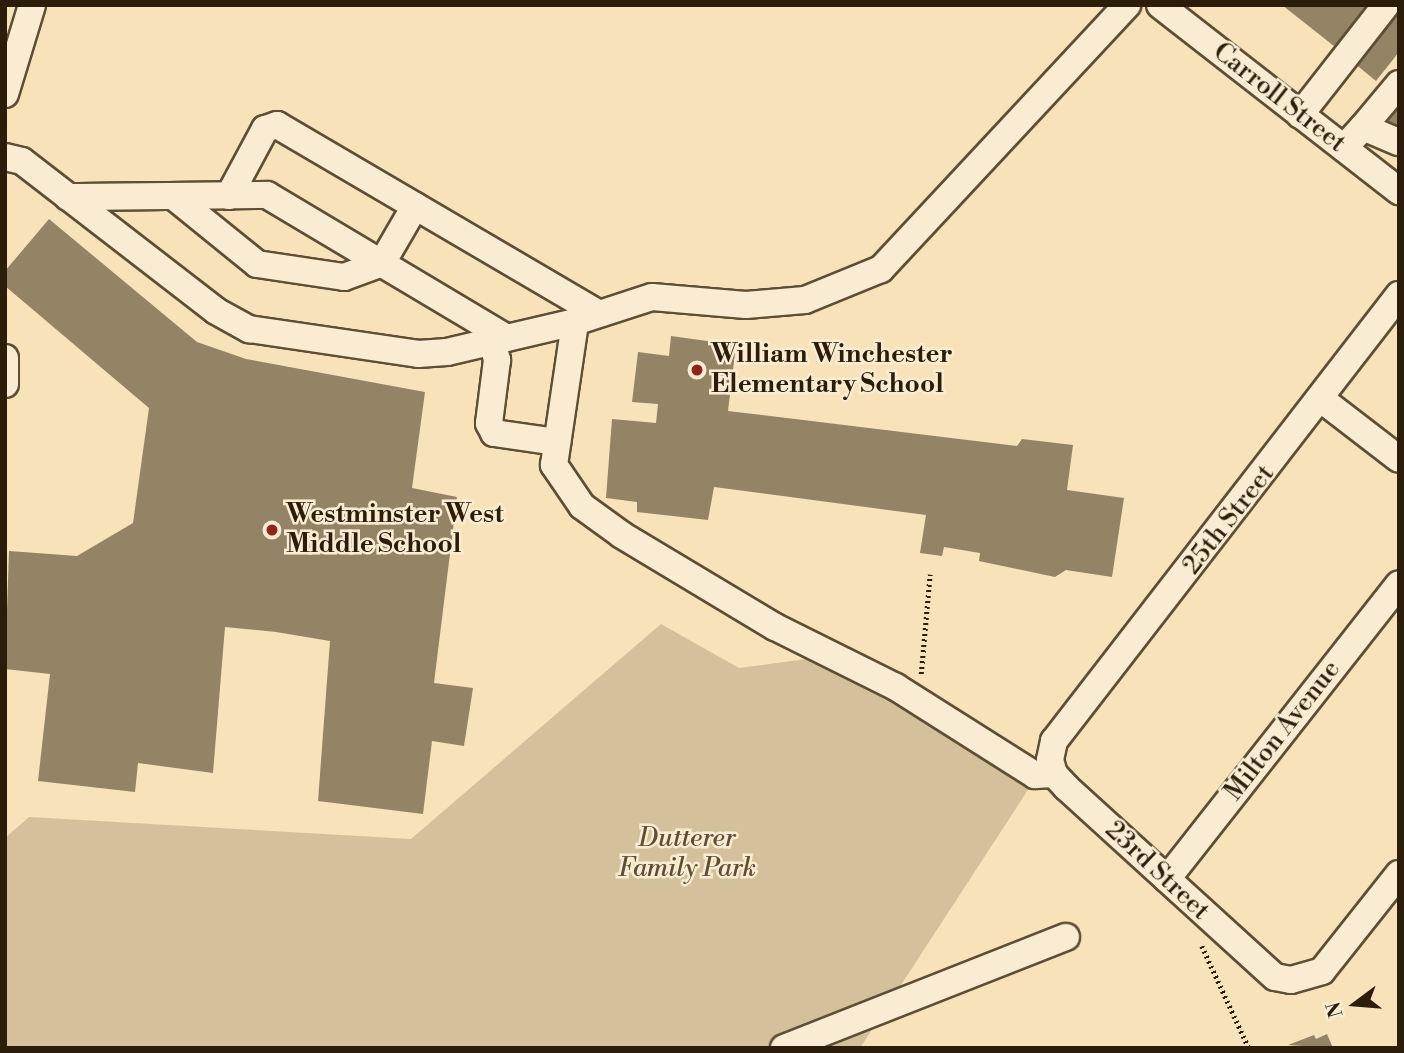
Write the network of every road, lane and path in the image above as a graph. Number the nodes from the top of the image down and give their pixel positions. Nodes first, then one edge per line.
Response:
1 (32, 5) edge
2 (1127, 5) edge
3 (1160, 5) edge
4 (1387, 5) edge
5 (1399, 84) edge
6 (5, 93) edge
7 (1300, 115) junction
8 (1363, 127) junction
9 (1399, 142) edge
10 (1344, 148) junction
11 (5, 157) edge
12 (1399, 191) edge
13 (229, 195) junction
14 (173, 196) junction
15 (68, 197) junction
16 (415, 206) junction
17 (382, 263) junction
18 (1399, 295) edge
19 (587, 318) junction
20 (500, 340) junction
21 (5, 358) edge
22 (5, 384) edge
23 (1321, 399) junction
24 (557, 442) junction
25 (1399, 459) edge
26 (1399, 584) edge
27 (1054, 774) junction
28 (1399, 874) edge
29 (1167, 879) junction
30 (1066, 937) dead end
31 (784, 1048) edge

1 - 6 street
2 - 19 street
3 - 7 street, Carroll Street
4 - 7 street
5 - 8 street
7 - 10 street, Carroll Street
8 - 9 street
8 - 10 street
10 - 12 street, Carroll Street
11 - 15 street
13 - 14 street
13 - 16 street
13 - 17 street
14 - 15 street
14 - 17 street
15 - 20 street
16 - 17 street
16 - 19 street
17 - 20 street
18 - 23 street, 25th Street
19 - 20 street
19 - 24 street
20 - 24 street
21 - 22 street
23 - 25 street
23 - 27 street, 25th Street
24 - 27 street
26 - 29 street, Milton Avenue
27 - 29 street, 23rd Street
28 - 29 street, 23rd Street
30 - 31 street

